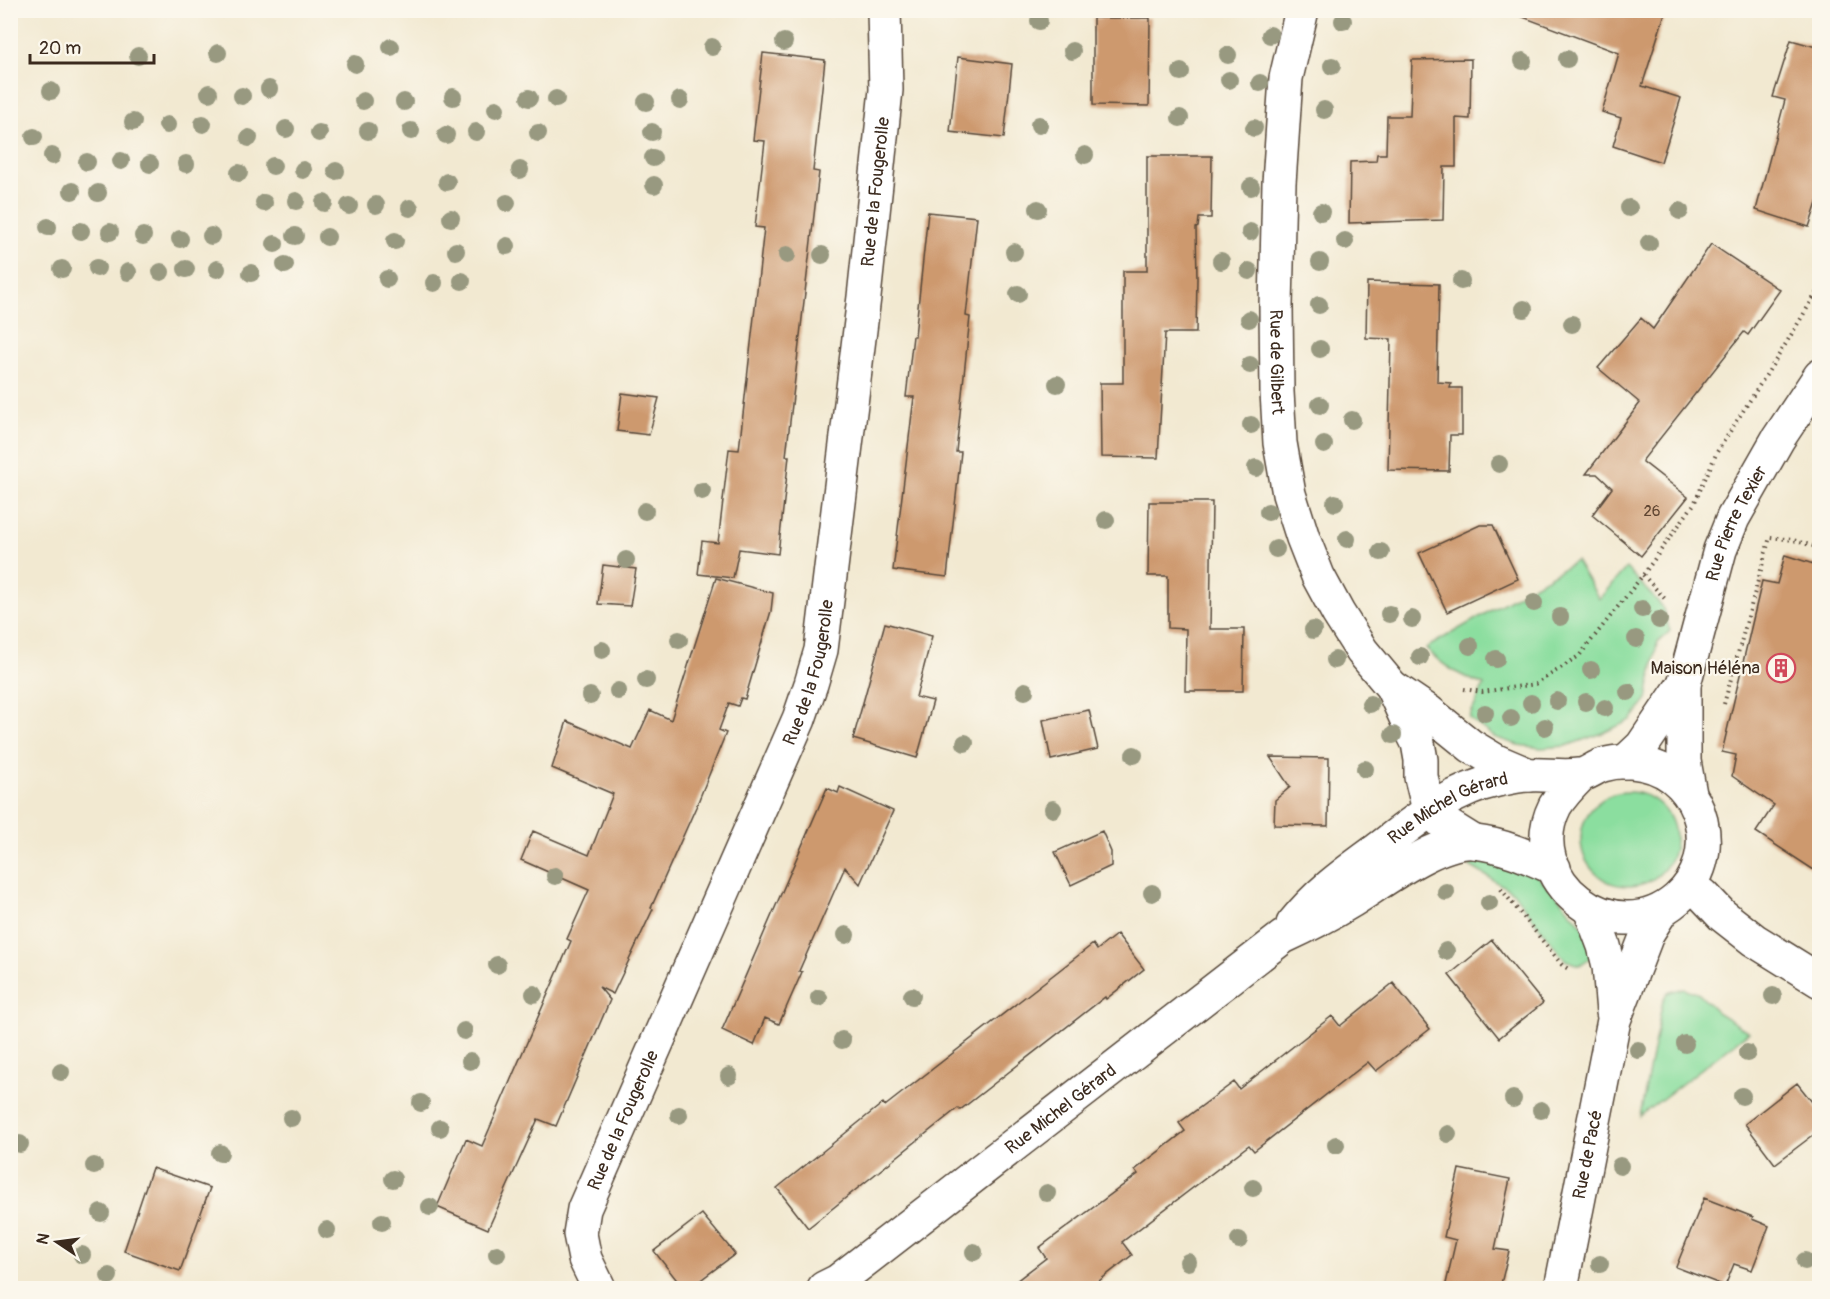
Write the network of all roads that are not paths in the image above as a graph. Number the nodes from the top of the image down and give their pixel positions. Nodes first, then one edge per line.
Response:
1 (884, 10) edge
2 (1302, 10) edge
3 (1820, 376) edge
4 (1684, 684) junction
5 (1392, 687) junction
6 (1625, 762) junction
7 (1529, 775) junction
8 (1581, 775) junction
9 (1690, 794) junction
10 (1429, 810) junction
11 (1474, 842) junction
12 (1554, 868) junction
13 (1690, 886) junction
14 (1590, 909) junction
15 (1662, 910) junction
16 (1283, 937) junction
17 (1820, 981) edge
18 (1614, 1020) junction
19 (831, 1286) edge
20 (599, 1288) edge
21 (1561, 1288) edge

1 - 20 street, Rue de la Fougerolle
2 - 5 street, Rue de Gilbert
3 - 4 street, Rue Pierre Texier
4 - 6 street, Rue Pierre Texier
4 - 9 street, Rue Pierre Texier
5 - 7 street, Rue de Gilbert
5 - 10 street, Rue de Gilbert
6 - 8 street
6 - 9 street
7 - 8 street, Rue Michel Gérard
7 - 10 street, Rue Michel Gérard
8 - 12 street
9 - 13 street
10 - 11 street
10 - 16 street, Rue Michel Gérard
11 - 12 street, Rue Michel Gérard
11 - 16 street, Rue Michel Gérard
12 - 14 street
13 - 15 street
13 - 17 street
14 - 15 street
14 - 18 street
15 - 18 street
16 - 19 street, Rue Michel Gérard
18 - 21 street, Rue de Pacé

